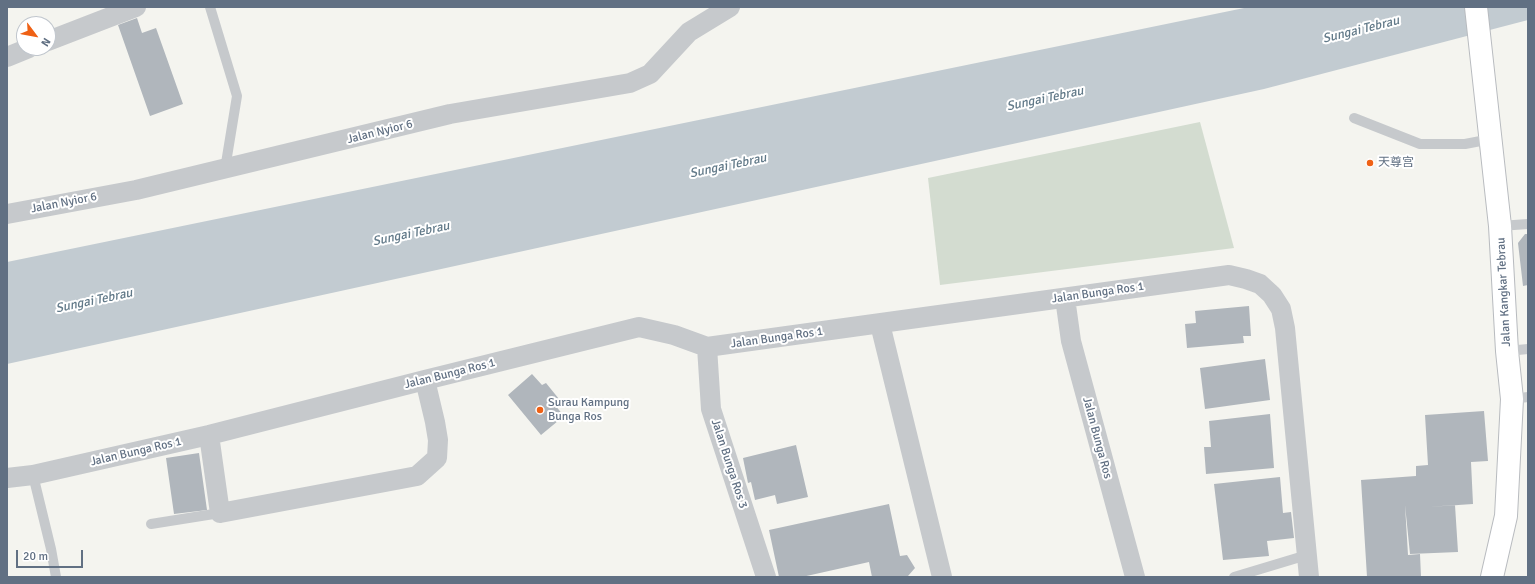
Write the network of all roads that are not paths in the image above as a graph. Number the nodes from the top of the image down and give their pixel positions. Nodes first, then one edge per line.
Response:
1 (136, 7) edge
2 (210, 7) edge
3 (730, 7) edge
4 (1476, 7) edge
5 (56, 38) edge
6 (1354, 118) dead end
7 (1491, 139) junction
8 (225, 169) junction
9 (7, 214) edge
10 (1528, 224) edge
11 (1500, 226) junction
12 (1065, 298) junction
13 (880, 324) junction
14 (707, 347) junction
15 (1518, 350) edge
16 (425, 380) junction
17 (1520, 398) edge
18 (209, 435) junction
19 (33, 475) junction
20 (7, 478) edge
21 (220, 513) junction
22 (152, 524) dead end
23 (1307, 554) junction
24 (56, 577) edge
25 (766, 577) edge
26 (942, 577) edge
27 (1135, 577) edge
28 (1234, 577) edge
29 (1309, 577) edge
30 (1492, 577) edge

1 - 5 street
2 - 8 lane
3 - 8 street, Jalan Nyior 6
4 - 7 main road, Jalan Kangkar Tebrau
6 - 7 lane
7 - 11 main road, Jalan Kangkar Tebrau
8 - 9 street, Jalan Nyior 6
10 - 11 lane
11 - 15 main road, Jalan Kangkar Tebrau
12 - 13 street, Jalan Bunga Ros 1
12 - 23 street, Jalan Bunga Ros 1
12 - 27 street, Jalan Bunga Ros
13 - 14 street, Jalan Bunga Ros 1
13 - 26 street
14 - 16 street, Jalan Bunga Ros 1
14 - 25 street, Jalan Bunga Ros 3
15 - 17 main road, Jalan Kangkar Tebrau
16 - 18 street, Jalan Bunga Ros 1
16 - 21 street
17 - 30 main road, Jalan Kangkar Tebrau
18 - 19 street, Jalan Bunga Ros 1
18 - 21 street
19 - 20 street, Jalan Bunga Ros 1
19 - 24 lane
21 - 22 lane
23 - 28 lane
23 - 29 street, Jalan Bunga Ros 1

